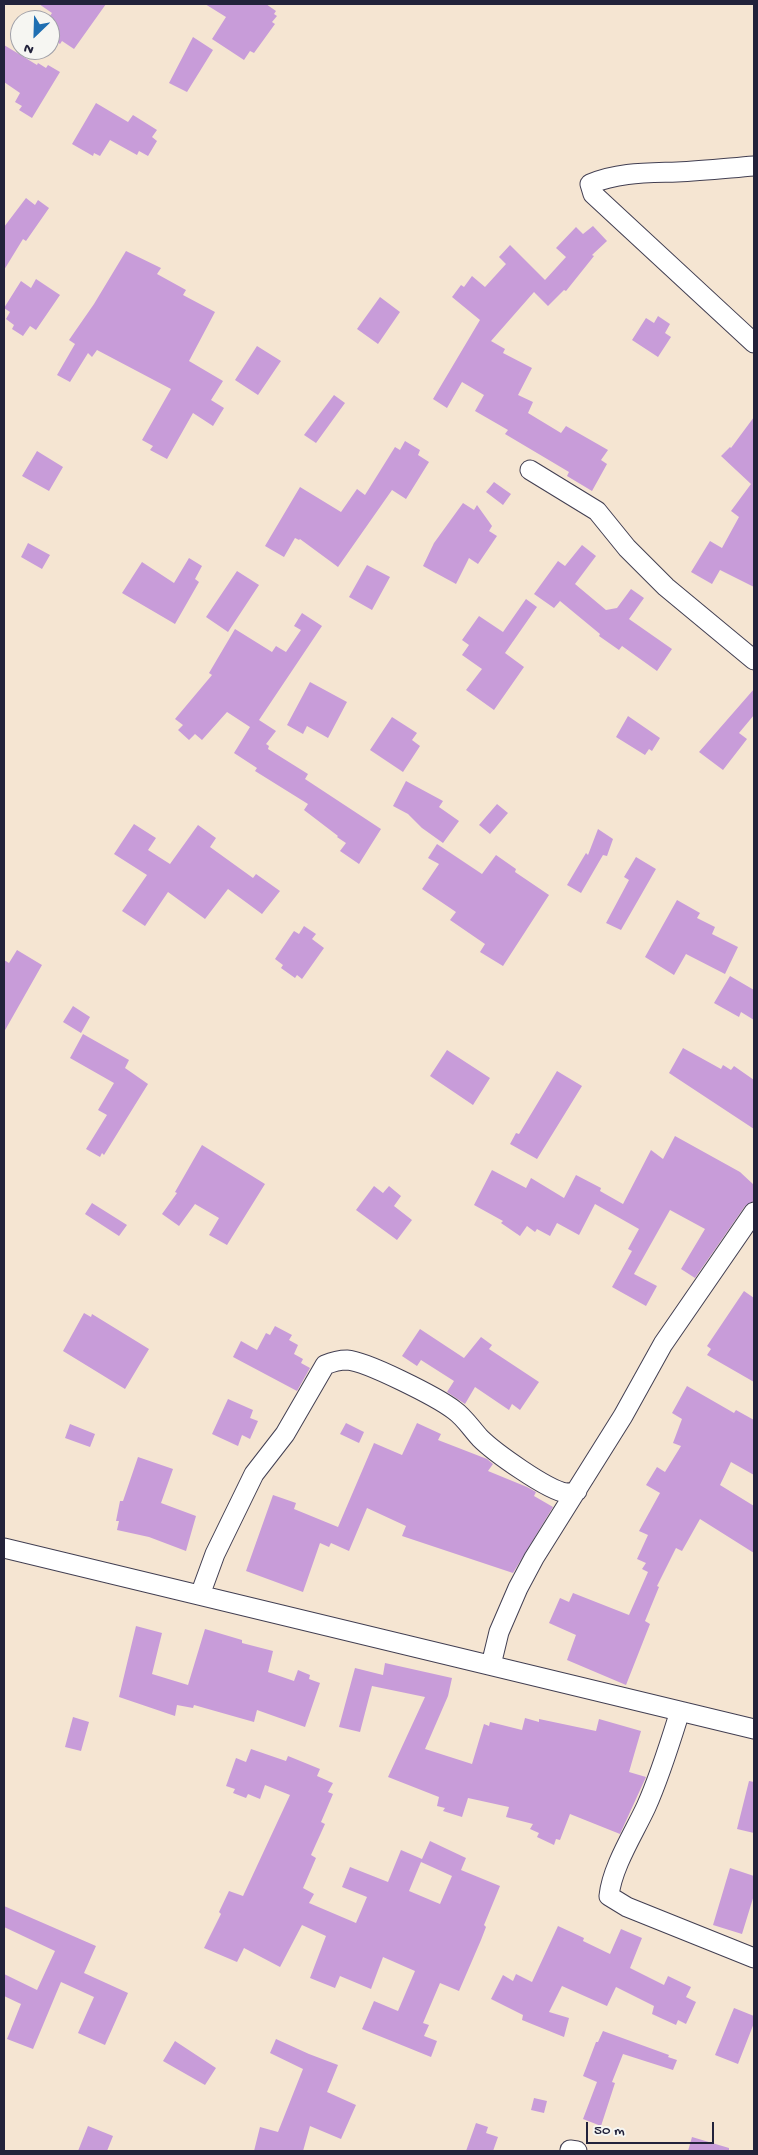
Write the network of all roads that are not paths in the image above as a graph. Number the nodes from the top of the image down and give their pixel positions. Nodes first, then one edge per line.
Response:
1 (754, 166) edge
2 (754, 343) edge
3 (530, 470) dead end
4 (754, 660) edge
5 (754, 1212) edge
6 (577, 1491) junction
7 (4, 1548) edge
8 (200, 1595) junction
9 (490, 1665) junction
10 (680, 1711) junction
11 (754, 1729) edge
12 (754, 1958) edge

1 - 2 street
3 - 4 street
5 - 6 street
6 - 8 street
6 - 9 street
7 - 8 street
8 - 9 street
9 - 10 street
10 - 11 street
10 - 12 street

